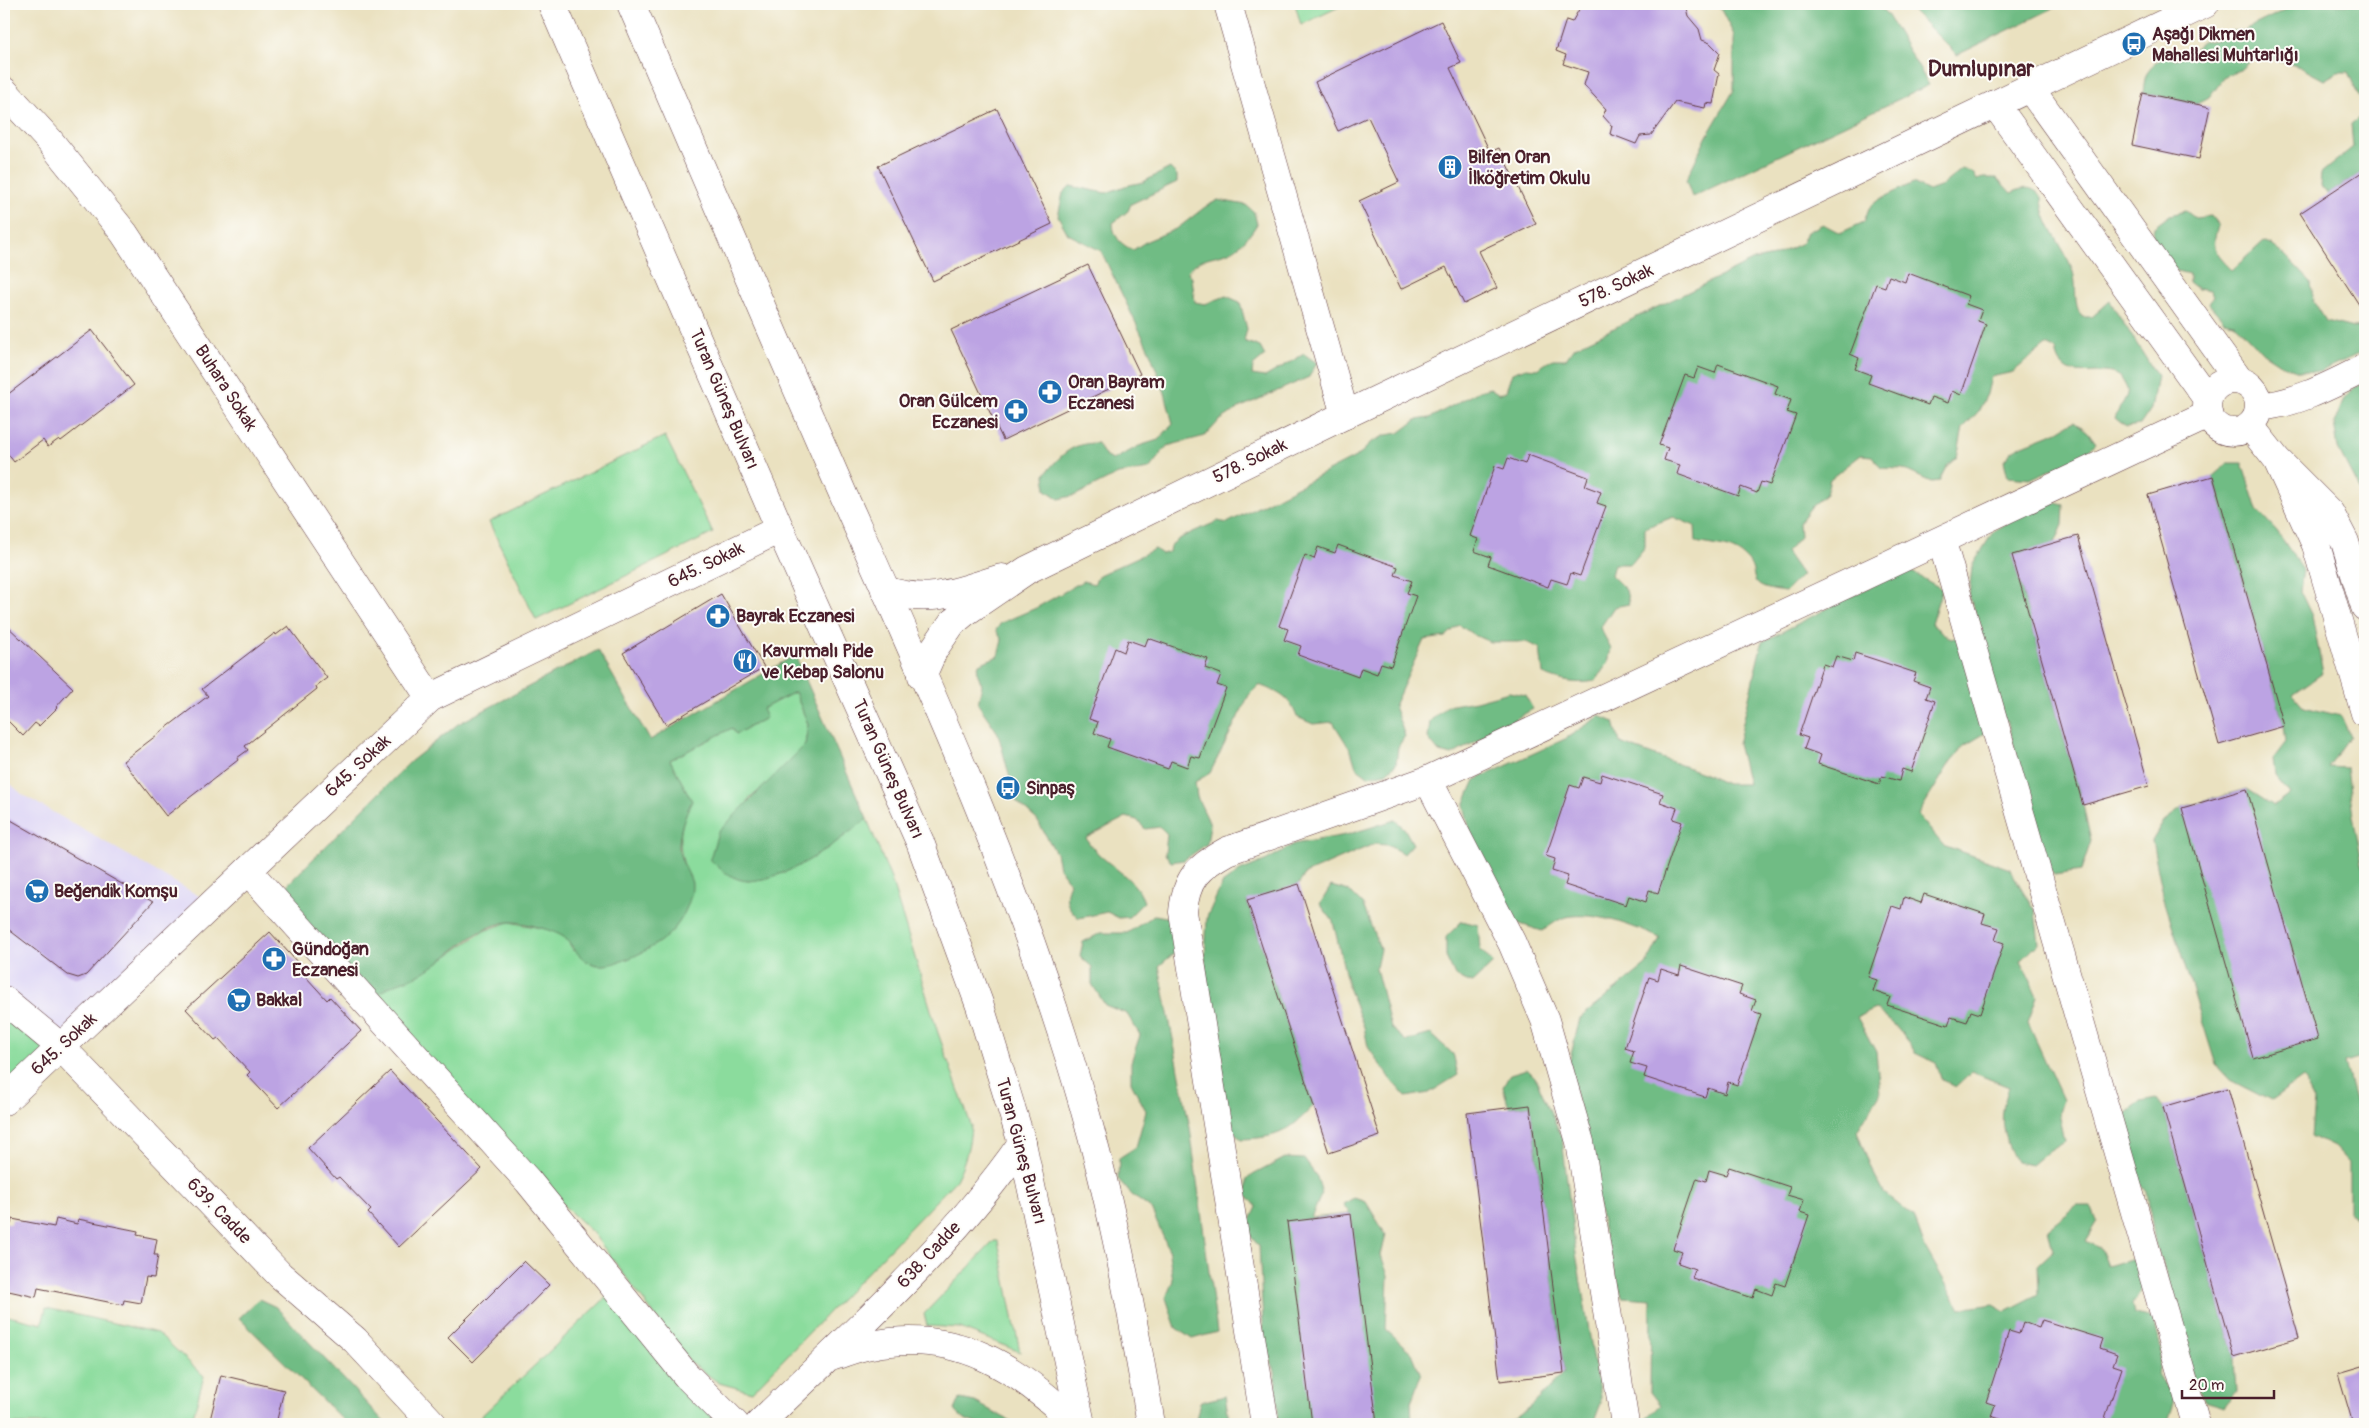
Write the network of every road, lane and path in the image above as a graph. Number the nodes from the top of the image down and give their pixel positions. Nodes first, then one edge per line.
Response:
1 (552, 4) edge
2 (632, 4) edge
3 (1228, 4) edge
4 (2205, 4) edge
5 (2029, 87) junction
6 (4, 91) edge
7 (1995, 104) junction
8 (2365, 368) edge
9 (2239, 380) junction
10 (2208, 407) junction
11 (1345, 415) junction
12 (2255, 417) junction
13 (2277, 460) junction
14 (780, 529) junction
15 (1942, 542) junction
16 (1027, 570) junction
17 (885, 590) junction
18 (2365, 607) edge
19 (922, 676) junction
20 (430, 698) junction
21 (2365, 713) edge
22 (1428, 780) junction
23 (248, 870) junction
24 (4, 1000) edge
25 (61, 1047) junction
26 (4, 1101) edge
27 (1022, 1143) junction
28 (827, 1358) junction
29 (433, 1424) edge
30 (735, 1424) edge
31 (759, 1424) edge
32 (1076, 1424) edge
33 (1081, 1424) edge
34 (1151, 1424) edge
35 (1265, 1424) edge
36 (1625, 1424) edge
37 (2196, 1424) edge

1 - 14 street, Turan Güneş Bulvarı
2 - 17 street
3 - 11 street
4 - 5 street, 578. Sokak
5 - 7 street, 578. Sokak
5 - 9 street
6 - 20 street, Buhara Sokak
7 - 10 street
7 - 11 street, 578. Sokak
8 - 12 street
9 - 10 street
9 - 12 street
10 - 12 street
10 - 15 street
11 - 16 street, 578. Sokak
12 - 13 street
13 - 18 street
13 - 21 street
14 - 20 street, 645. Sokak
14 - 27 street, Turan Güneş Bulvarı
15 - 22 street
15 - 37 street
16 - 17 street
16 - 19 street
17 - 19 street
19 - 34 street
20 - 23 street, 645. Sokak
22 - 35 street
22 - 36 street
23 - 25 street, 645. Sokak
23 - 30 street
24 - 25 street, 639. Cadde
25 - 26 street, 645. Sokak
25 - 29 street, 639. Cadde
27 - 28 street, 638. Cadde
27 - 33 street, Turan Güneş Bulvarı
28 - 31 street, 638. Cadde
28 - 32 street, 638. Cadde

